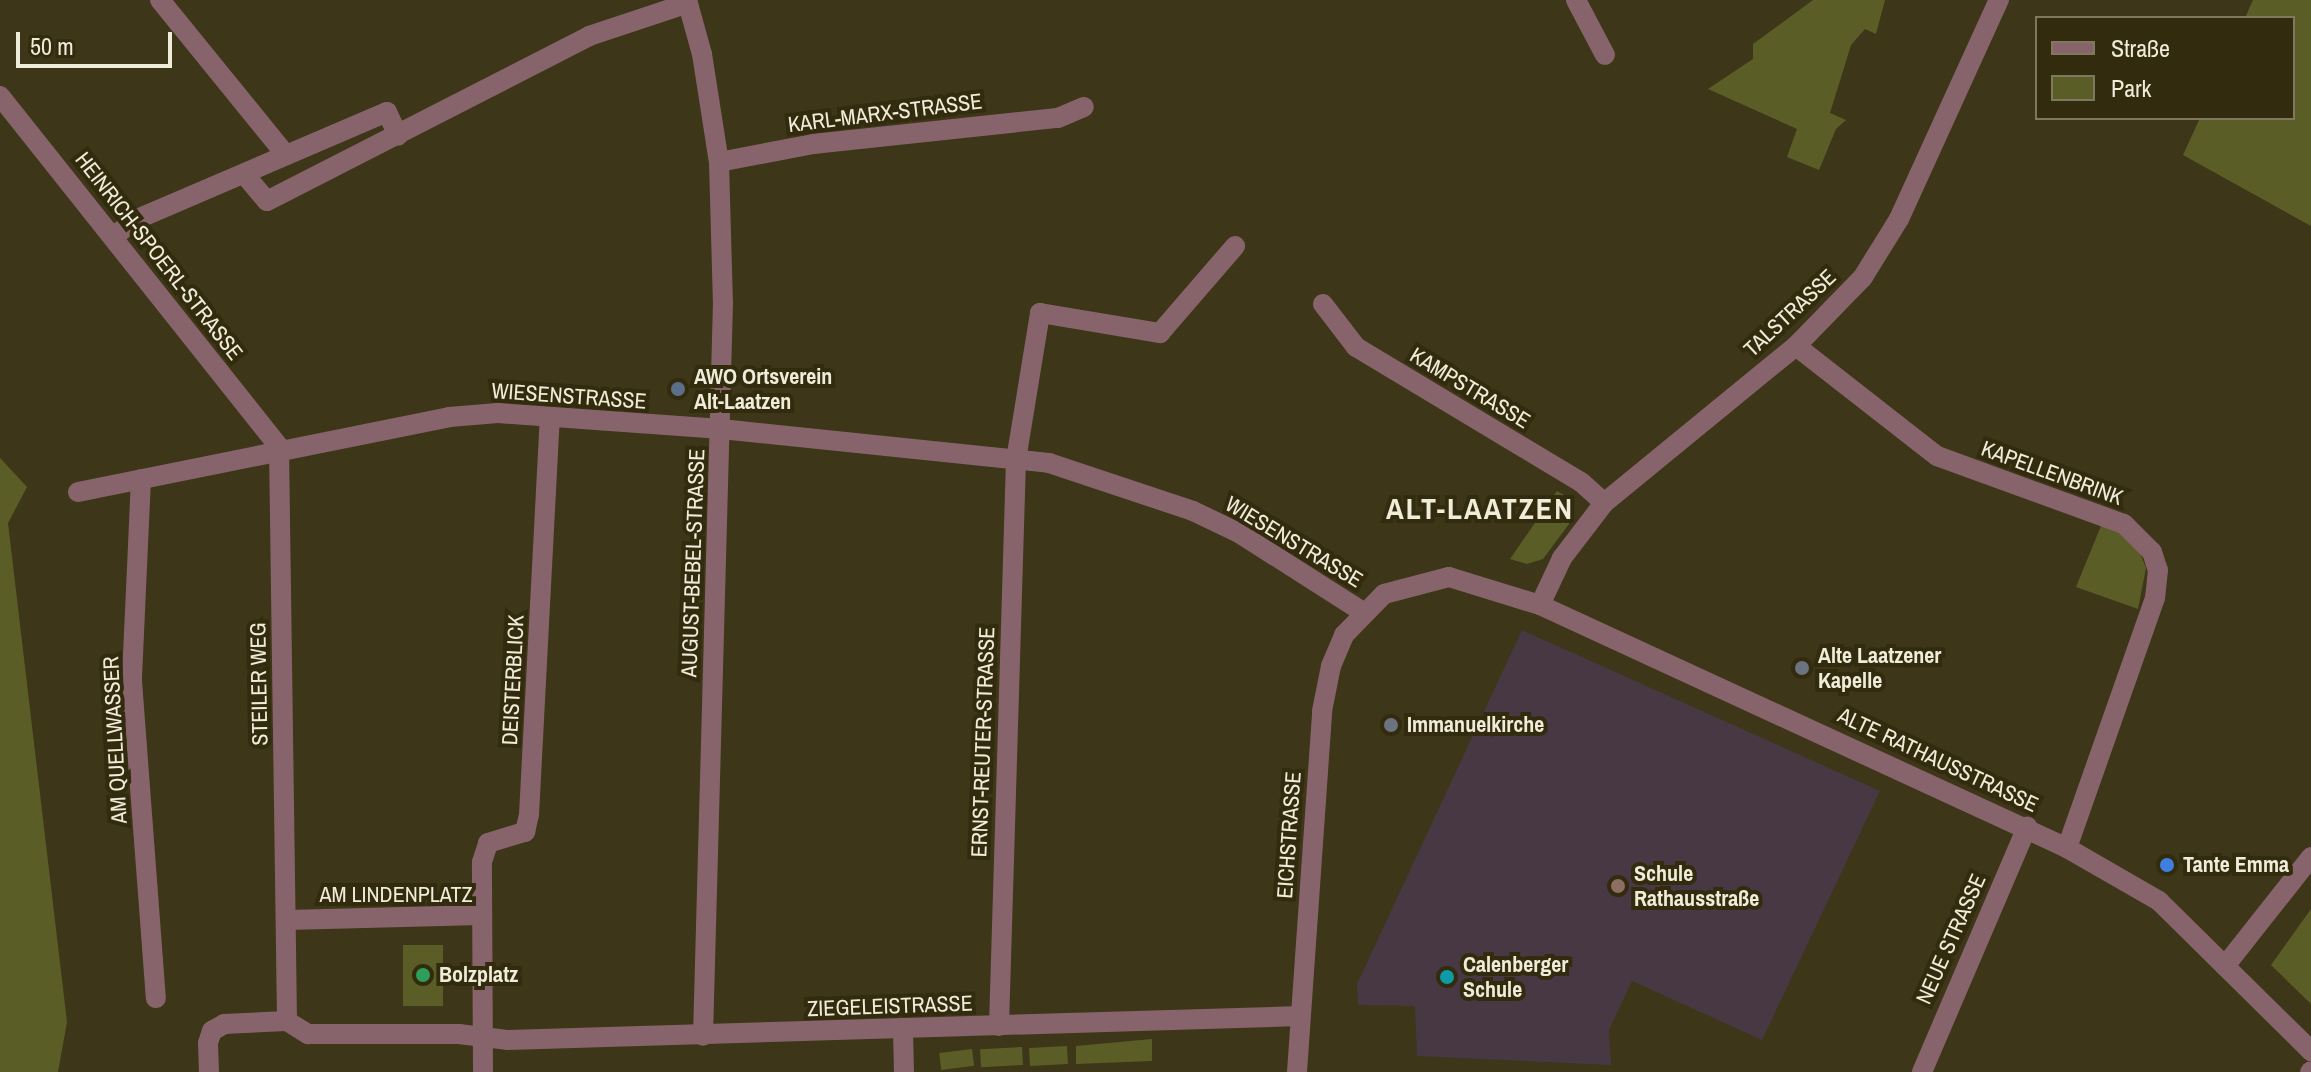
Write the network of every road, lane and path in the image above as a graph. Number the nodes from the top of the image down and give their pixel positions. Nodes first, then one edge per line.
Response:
1 (160, 0) edge
2 (1576, 0) edge
3 (1999, 0) edge
4 (688, 1) edge
5 (1605, 55) dead end
6 (0, 96) edge
7 (1084, 107) dead end
8 (398, 136) junction
9 (286, 155) junction
10 (719, 162) junction
11 (245, 175) junction
12 (114, 236) junction
13 (1235, 246) dead end
14 (1323, 304) dead end
15 (1796, 346) junction
16 (550, 419) junction
17 (721, 429) junction
18 (279, 447) junction
19 (1016, 460) junction
20 (141, 479) junction
21 (78, 492) dead end
22 (1604, 503) junction
23 (1540, 605) junction
24 (1363, 612) junction
25 (2027, 827) junction
26 (2067, 848) junction
27 (2311, 857) edge
28 (481, 915) junction
29 (287, 920) junction
30 (2225, 966) junction
31 (156, 998) dead end
32 (1300, 1016) junction
33 (287, 1021) junction
34 (999, 1026) junction
35 (903, 1031) junction
36 (703, 1036) junction
37 (482, 1037) junction
38 (2311, 1051) edge
39 (209, 1072) edge
40 (483, 1072) edge
41 (904, 1072) edge
42 (1297, 1072) edge
43 (1922, 1072) edge

1 - 9 street
2 - 5 street
3 - 15 street, TALSTRASSE
4 - 8 street
4 - 10 street, AUGUST-BEBEL-STRASSE
6 - 12 street, HEINRICH-SPOERL-STRASSE
7 - 10 street, KARL-MARX-STRASSE
8 - 9 street
8 - 11 street
9 - 11 street
10 - 17 street, AUGUST-BEBEL-STRASSE
11 - 12 street
12 - 18 street, HEINRICH-SPOERL-STRASSE
13 - 19 street
14 - 22 street, KAMPSTRASSE
15 - 22 street, TALSTRASSE
15 - 26 street, KAPELLENBRINK
16 - 17 street, WIESENSTRASSE
16 - 18 street, WIESENSTRASSE
16 - 28 street, DEISTERBLICK
17 - 19 street, WIESENSTRASSE
17 - 36 street, AUGUST-BEBEL-STRASSE
18 - 20 street, WIESENSTRASSE
18 - 29 street, STEILER WEG
19 - 24 street, WIESENSTRASSE
19 - 34 street, ERNST-REUTER-STRASSE
20 - 21 street, WIESENSTRASSE
20 - 31 street, AM QUELLWASSER
22 - 23 street, TALSTRASSE
23 - 24 street, ALTE RATHAUSSTRASSE
23 - 25 street, ALTE RATHAUSSTRASSE
24 - 32 street, EICHSTRASSE
25 - 26 street, ALTE RATHAUSSTRASSE
25 - 43 street, NEUE STRASSE
26 - 30 street, ALTE RATHAUSSTRASSE
27 - 30 street
28 - 29 street, AM LINDENPLATZ
28 - 37 street, AM LINDENPLATZ
29 - 33 street
30 - 38 street, ALTE RATHAUSSTRASSE
32 - 34 street, ZIEGELEISTRASSE
32 - 42 street, EICHSTRASSE
33 - 37 street
33 - 39 street
34 - 35 street, ZIEGELEISTRASSE
35 - 36 street, ZIEGELEISTRASSE
35 - 41 street
36 - 37 street, ZIEGELEISTRASSE
37 - 40 street, AM LINDENPLATZ

